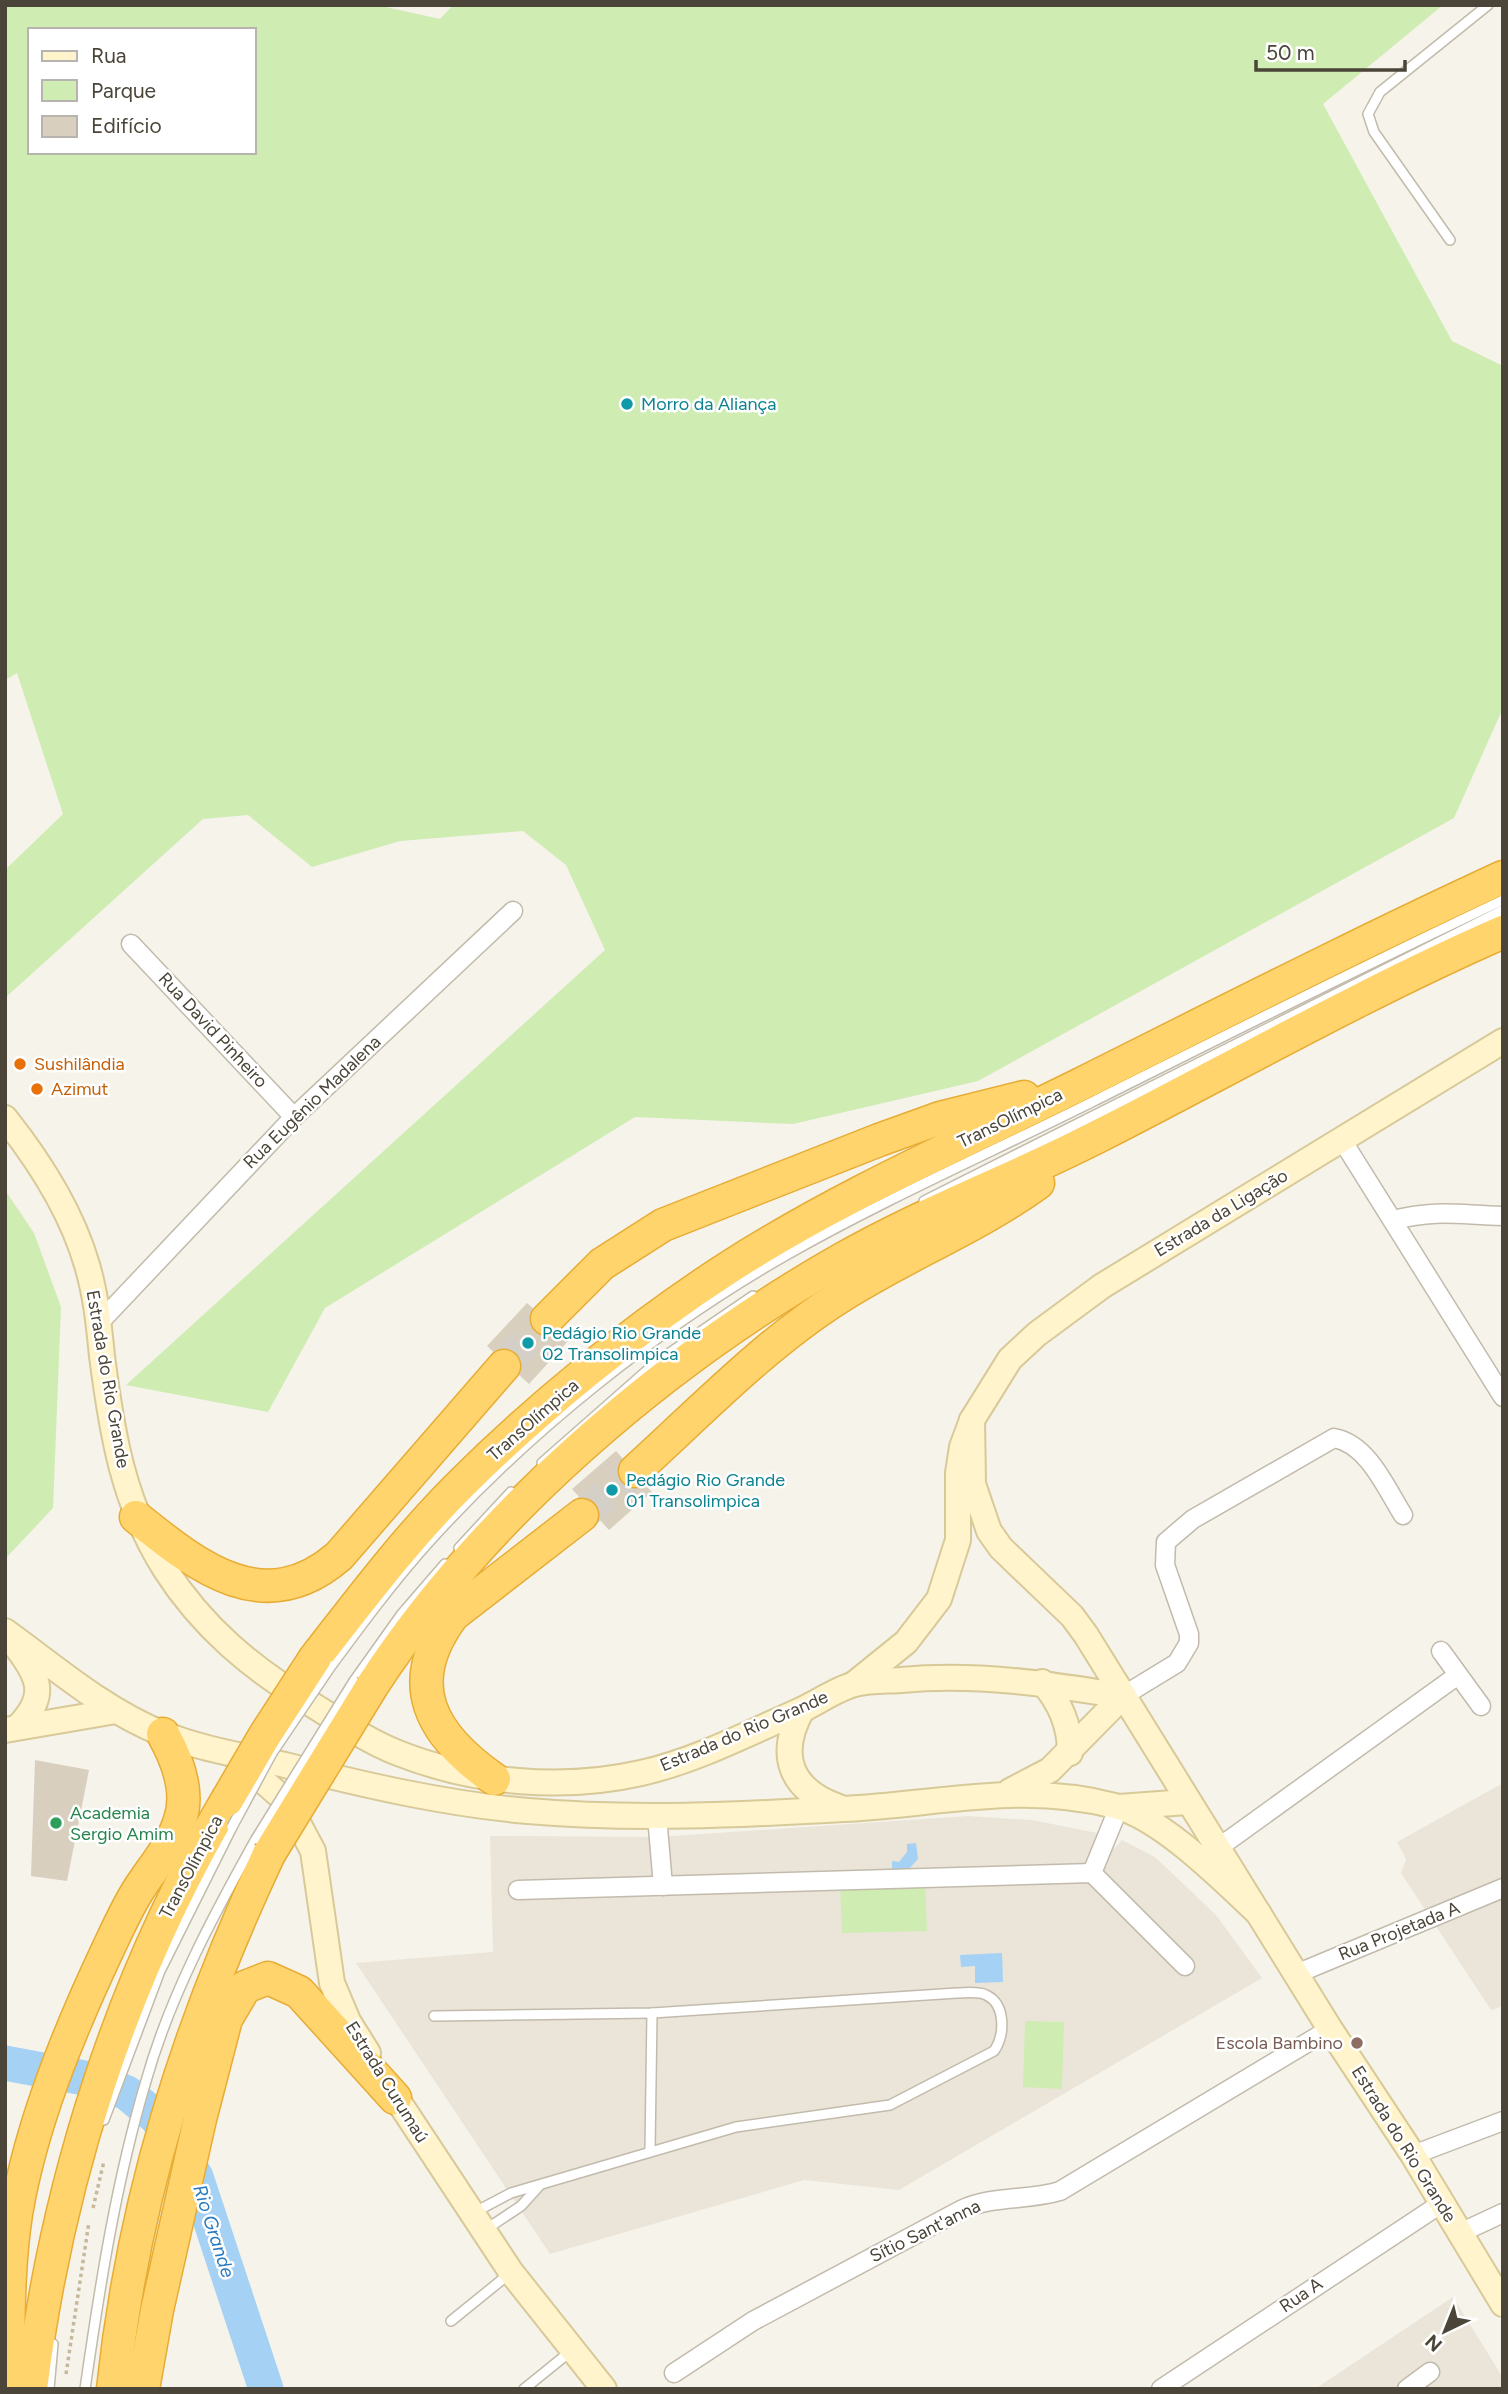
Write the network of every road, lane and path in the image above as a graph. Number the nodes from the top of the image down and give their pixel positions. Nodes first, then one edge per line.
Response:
1 (1488, 5) edge
2 (1450, 240) dead end
3 (1503, 877) edge
4 (1503, 901) edge
5 (1503, 910) edge
6 (513, 911) dead end
7 (1503, 932) edge
8 (131, 944) dead end
9 (1503, 1041) edge
10 (1075, 1087) junction
11 (295, 1117) junction
12 (5, 1118) edge
13 (1342, 1140) junction
14 (1061, 1155) junction
15 (914, 1205) dead end
16 (1503, 1216) edge
17 (1393, 1220) junction
18 (764, 1289) dead end
19 (93, 1294) junction
20 (118, 1299) junction
21 (547, 1319) tunnel mouth
22 (99, 1323) junction
23 (504, 1366) tunnel mouth
24 (1503, 1397) edge
25 (972, 1420) junction
26 (635, 1471) tunnel mouth
27 (532, 1472) dead end
28 (523, 1481) dead end
29 (582, 1515) tunnel mouth
30 (1403, 1515) dead end
31 (136, 1517) junction
32 (5, 1631) edge
33 (1441, 1651) dead end
34 (323, 1662) junction
35 (1458, 1675) junction
36 (1042, 1682) junction
37 (363, 1684) junction
38 (854, 1684) junction
39 (1124, 1696) junction
40 (1481, 1706) dead end
41 (802, 1710) junction
42 (116, 1711) junction
43 (12, 1728) edge
44 (163, 1734) junction
45 (231, 1752) junction
46 (1070, 1752) junction
47 (494, 1779) junction
48 (1007, 1793) junction
49 (1187, 1802) junction
50 (1119, 1807) junction
51 (846, 1809) junction
52 (657, 1816) junction
53 (1218, 1848) junction
54 (1092, 1873) junction
55 (663, 1886) junction
56 (1503, 1888) edge
57 (518, 1890) dead end
58 (1259, 1914) junction
59 (1185, 1966) dead end
60 (1296, 1975) junction
61 (652, 2013) junction
62 (434, 2016) dead end
63 (1330, 2029) junction
64 (395, 2098) junction
65 (1503, 2121) edge
66 (650, 2150) junction
67 (141, 2152) junction
68 (1413, 2155) junction
69 (105, 2160) dead end
70 (540, 2185) junction
71 (1441, 2203) junction
72 (1503, 2213) edge
73 (477, 2223) junction
74 (1460, 2233) junction
75 (511, 2272) junction
76 (1503, 2304) edge
77 (451, 2321) dead end
78 (53, 2338) dead end
79 (573, 2350) junction
80 (1430, 2372) dead end
81 (674, 2373) dead end
82 (66, 2375) dead end
83 (7, 2389) edge
84 (31, 2389) edge
85 (50, 2389) edge
86 (85, 2389) edge
87 (113, 2389) edge
88 (143, 2389) edge
89 (524, 2389) edge
90 (604, 2389) edge
91 (1161, 2389) edge
92 (1407, 2389) edge

1 - 2 lane
3 - 10 highway, TransOlímpica
4 - 34 lane, TransOlímpica
5 - 15 lane, TransOlímpica
6 - 11 street, Rua Eugênio Madalena
7 - 14 highway
8 - 11 street, Rua David Pinheiro
9 - 13 street, Estrada da Ligação
10 - 21 highway
10 - 34 highway, TransOlímpica
11 - 20 street, Rua Eugênio Madalena
12 - 19 street, Estrada do Rio Grande
13 - 17 street
13 - 25 street, Estrada da Ligação
14 - 26 highway
14 - 37 highway
16 - 17 street
17 - 24 street
18 - 27 lane, TransOlímpica
19 - 20 street
19 - 22 street, Estrada do Rio Grande
20 - 22 street, Rua Eugênio Madalena
22 - 31 street, Estrada do Rio Grande
23 - 31 highway
25 - 38 street, Estrada da Ligação
25 - 39 street
28 - 37 lane
29 - 47 highway
30 - 39 street
31 - 47 street, Estrada do Rio Grande
32 - 42 street, Estrada do Rio Grande
32 - 43 street
33 - 35 street
34 - 84 highway, TransOlímpica, bridge
35 - 40 street
35 - 53 street
36 - 38 street, Estrada do Rio Grande
36 - 39 street, Estrada do Rio Grande
36 - 46 street
37 - 67 highway, bridge
38 - 41 street, Estrada do Rio Grande
39 - 46 street, Estrada do Rio Grande
39 - 49 street, Estrada do Rio Grande
41 - 47 street, Estrada do Rio Grande
41 - 51 street
42 - 43 street
42 - 44 street, Estrada do Rio Grande
44 - 45 street, Estrada do Rio Grande
44 - 83 highway
45 - 52 street, Estrada do Rio Grande
45 - 64 street, Estrada Curumaú
46 - 48 street, Estrada do Rio Grande
48 - 50 street, Estrada do Rio Grande
48 - 51 street, Estrada do Rio Grande
49 - 50 street
49 - 53 street, Estrada do Rio Grande
50 - 54 street
50 - 58 street, Estrada do Rio Grande
51 - 52 street, Estrada do Rio Grande
52 - 55 street
53 - 58 street, Estrada do Rio Grande
54 - 55 street
54 - 59 street
55 - 57 street
56 - 60 street, Rua Projetada A
58 - 60 street, Estrada do Rio Grande
60 - 63 street, Estrada do Rio Grande
61 - 62 lane
61 - 66 lane
61 - 66 lane
63 - 68 street, Estrada do Rio Grande
63 - 81 street, Sítio Sant'anna
64 - 73 street, Estrada Curumaú
64 - 88 highway
65 - 68 street
66 - 70 lane
67 - 86 lane
67 - 87 highway
68 - 71 street, Estrada do Rio Grande
69 - 82 path
70 - 73 lane
70 - 73 lane
71 - 74 street, Estrada do Rio Grande
71 - 91 street, Rua A
72 - 74 street
73 - 75 street, Estrada Curumaú
74 - 76 street, Estrada do Rio Grande
75 - 77 lane
75 - 79 street, Estrada Curumaú
78 - 85 lane
79 - 89 lane
79 - 90 street, Estrada Curumaú
80 - 92 street

